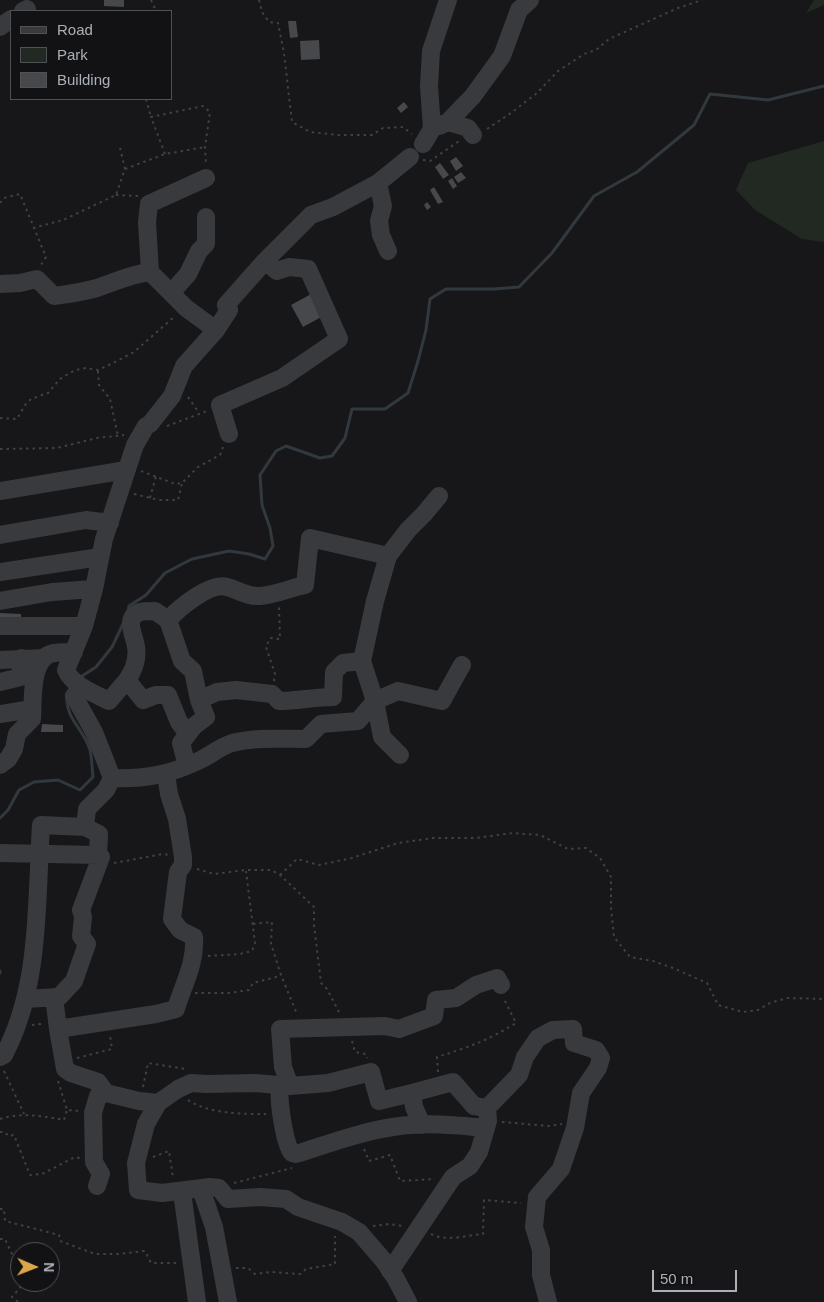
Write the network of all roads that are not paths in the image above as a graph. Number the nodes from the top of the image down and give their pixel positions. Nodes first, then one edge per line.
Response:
1 (448, 0) edge
2 (530, 0) edge
3 (434, 132) junction
4 (473, 135) road end
5 (410, 157) road end
6 (206, 178) road end
7 (378, 183) junction
8 (206, 217) dead end
9 (388, 250) dead end
10 (265, 261) junction
11 (150, 272) junction
12 (0, 284) edge
13 (171, 293) junction
14 (216, 330) junction
15 (229, 434) road end
16 (127, 468) junction
17 (0, 491) edge
18 (439, 496) dead end
19 (110, 523) junction
20 (0, 535) edge
21 (388, 556) junction
22 (100, 557) junction
23 (0, 572) edge
24 (94, 589) junction
25 (0, 601) edge
26 (168, 620) junction
27 (0, 626) edge
28 (84, 626) junction
29 (74, 652) junction
30 (21, 658) junction
31 (44, 658) junction
32 (0, 660) edge
33 (362, 661) junction
34 (462, 665) dead end
35 (127, 680) junction
36 (0, 682) edge
37 (77, 683) junction
38 (200, 700) junction
39 (375, 701) junction
40 (32, 709) junction
41 (0, 714) edge
42 (188, 734) junction
43 (8, 736) edge
44 (400, 755) dead end
45 (0, 766) edge
46 (187, 766) junction
47 (166, 774) junction
48 (112, 778) junction
49 (85, 827) junction
50 (0, 853) edge
51 (40, 854) junction
52 (98, 861) junction
53 (501, 985) road end
54 (54, 997) junction
55 (24, 999) junction
56 (58, 1026) junction
57 (0, 1057) edge
58 (285, 1086) junction
59 (106, 1093) junction
60 (412, 1093) junction
61 (158, 1103) junction
62 (487, 1119) junction
63 (422, 1125) junction
64 (97, 1186) dead end
65 (201, 1189) junction
66 (182, 1192) junction
67 (390, 1271) junction
68 (197, 1302) edge
69 (228, 1302) edge
70 (408, 1302) edge
71 (548, 1302) edge

1 - 3 street
2 - 3 street
3 - 4 street
5 - 7 street
6 - 11 street
7 - 9 street
7 - 10 street
8 - 13 street
10 - 14 street
10 - 15 street
11 - 12 street
11 - 13 street
13 - 14 street
14 - 16 street
16 - 17 street
16 - 19 street
18 - 21 street
19 - 20 street
19 - 22 street
21 - 26 street
21 - 33 street
22 - 23 street
22 - 24 street
24 - 25 street
24 - 28 street
26 - 35 street
26 - 38 street
27 - 28 street
28 - 29 street
29 - 31 street
29 - 37 street
30 - 31 street
30 - 32 street
30 - 36 street
31 - 40 street
33 - 38 street
33 - 39 street
34 - 39 street
35 - 37 street
35 - 42 street
37 - 48 street
38 - 42 street
39 - 44 street
39 - 46 street
40 - 41 street
40 - 43 street
42 - 46 street
43 - 45 street
46 - 47 street
47 - 48 street
47 - 56 street
48 - 49 street
49 - 51 street
49 - 52 street
50 - 51 street
51 - 52 street
51 - 55 street
52 - 54 street
53 - 58 street
54 - 55 street
54 - 56 street
55 - 57 street
56 - 59 street
58 - 60 street
58 - 61 street
58 - 63 street
59 - 61 street
59 - 64 street
60 - 62 street
60 - 63 street
61 - 66 street
62 - 63 street
62 - 67 street
62 - 71 street
65 - 66 street
65 - 67 street
65 - 69 street
66 - 68 street
67 - 70 street

